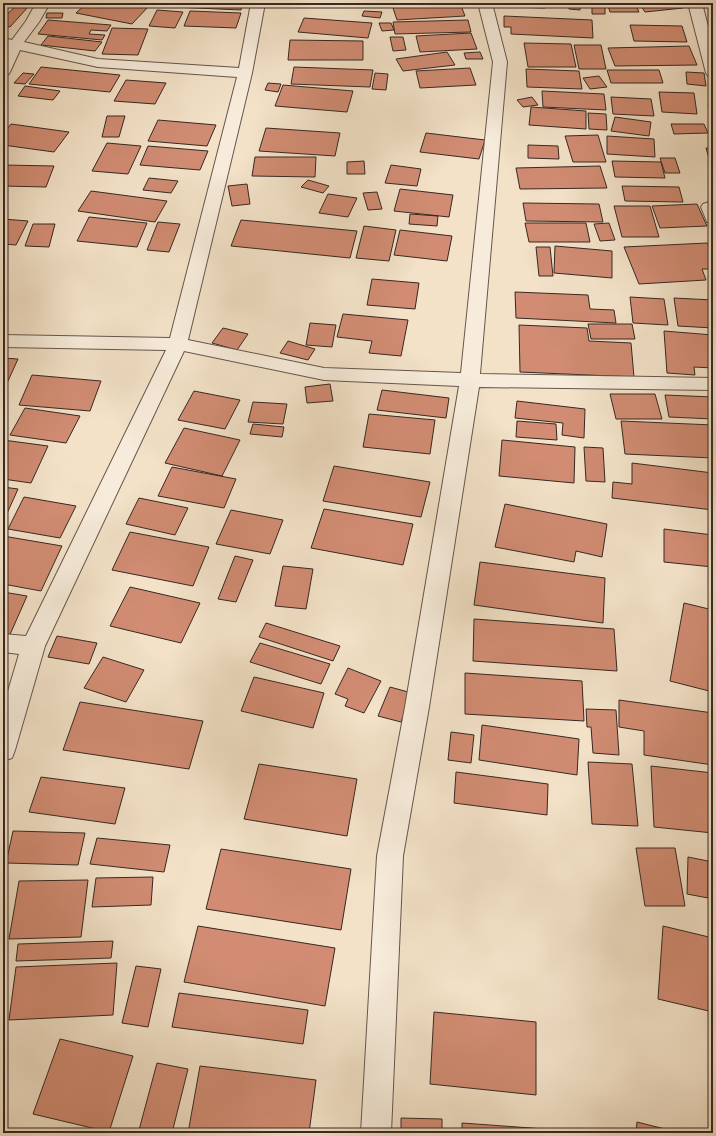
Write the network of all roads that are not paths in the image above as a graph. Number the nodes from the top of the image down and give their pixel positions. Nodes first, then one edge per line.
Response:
1 (43, 3) edge
2 (258, 3) edge
3 (485, 3) edge
4 (695, 3) edge
5 (9, 44) edge
6 (3, 72) edge
7 (245, 73) junction
8 (713, 73) edge
9 (3, 341) edge
10 (178, 344) junction
11 (470, 380) junction
12 (713, 384) edge
13 (3, 643) edge
14 (33, 646) junction
15 (3, 750) edge
16 (376, 1133) edge

1 - 5 street
2 - 7 street
3 - 11 street
4 - 8 street
5 - 6 street
5 - 7 street
7 - 10 street
9 - 10 street
10 - 11 street
10 - 14 street
11 - 12 street
11 - 16 street
13 - 14 street
14 - 15 street

